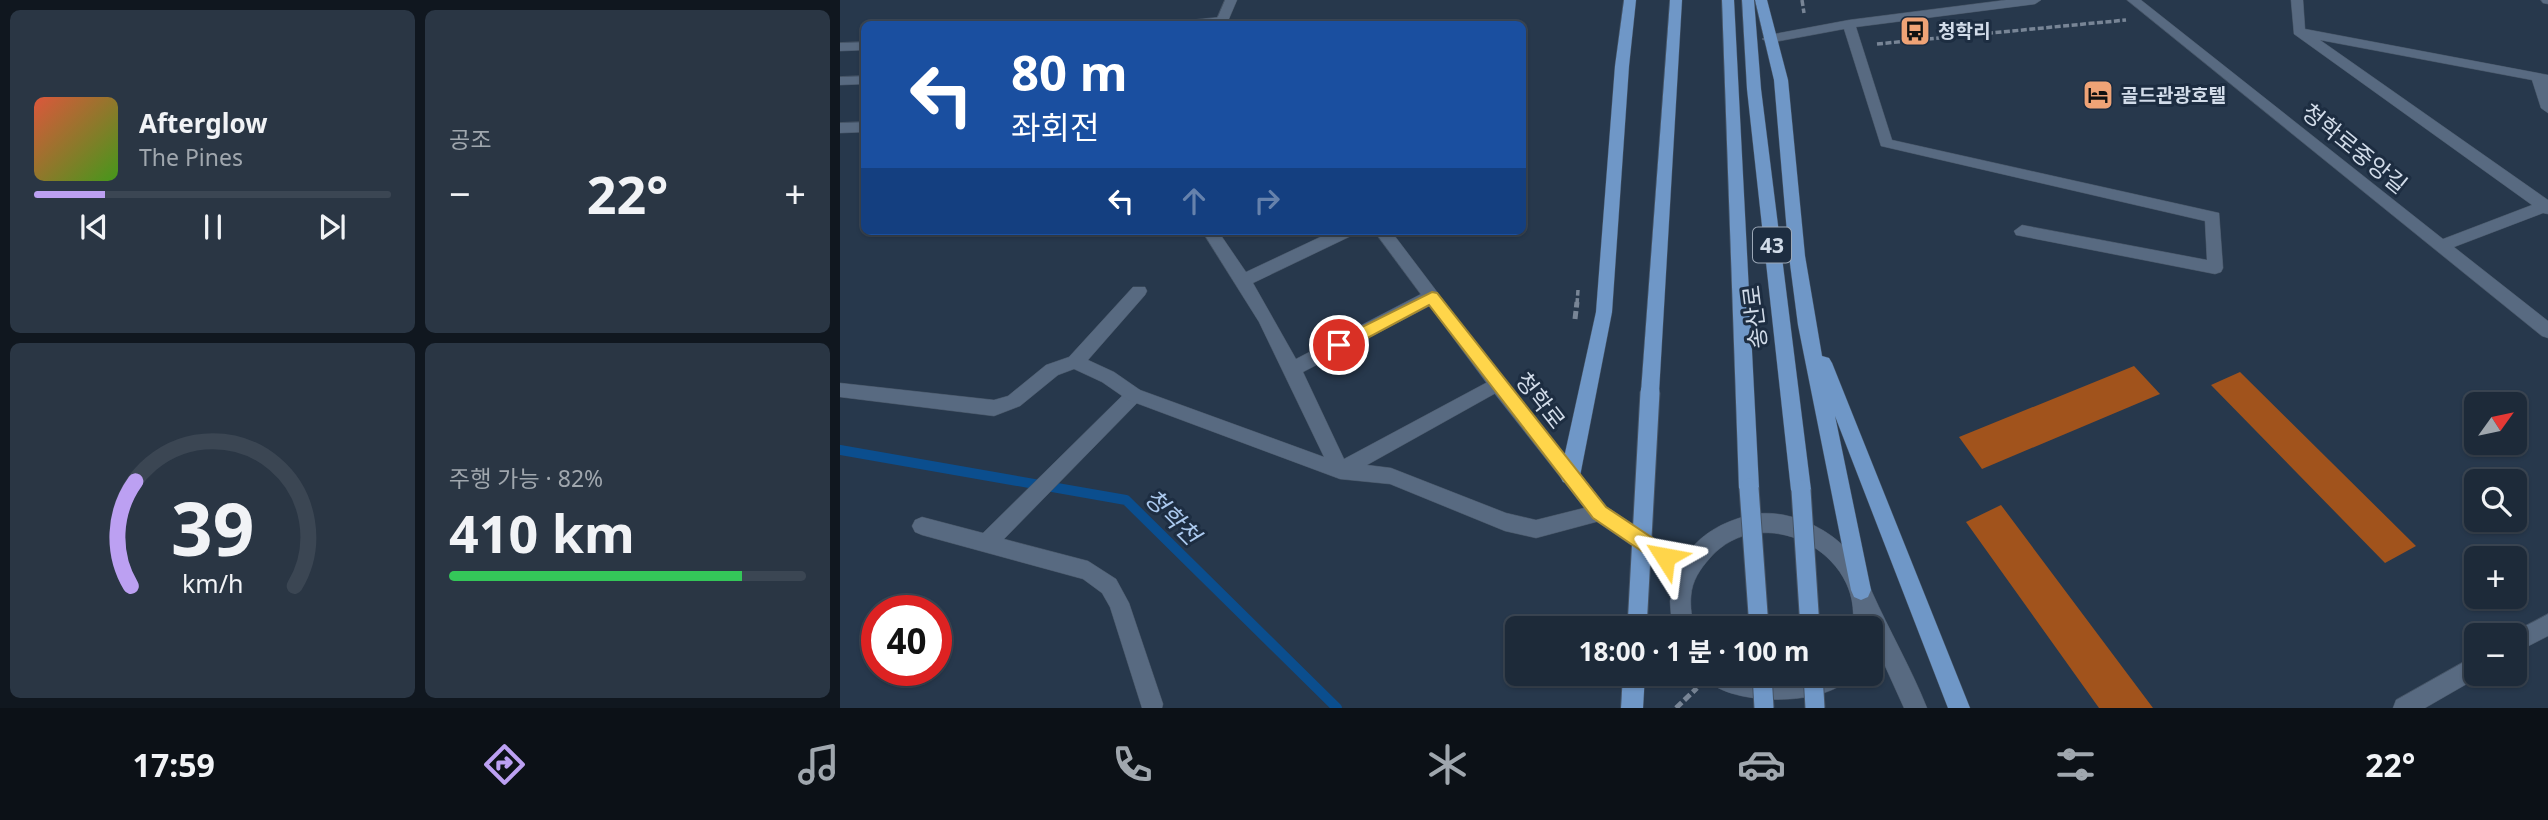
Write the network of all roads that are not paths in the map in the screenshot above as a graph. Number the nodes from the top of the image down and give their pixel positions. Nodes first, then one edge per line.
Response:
1 (1231, 0) edge
2 (1630, 0) edge
3 (1676, 0) edge
4 (1728, 0) edge
5 (1748, 0) edge
6 (1760, 0) edge
7 (2035, 0) edge
8 (2133, 0) edge
9 (2297, 0) edge
10 (1224, 21) edge
11 (1849, 24) junction
12 (2299, 31) junction
13 (1769, 39) junction
14 (861, 46) edge
15 (840, 47) edge
16 (2543, 78) edge
17 (861, 80) edge
18 (840, 81) edge
19 (2548, 108) edge
20 (861, 127) edge
21 (840, 128) edge
22 (2547, 207) edge
23 (2022, 231) dead end
24 (1213, 235) edge
25 (1340, 235) edge
26 (1385, 235) edge
27 (2441, 246) junction
28 (1245, 280) junction
29 (1139, 292) dead end
30 (1432, 297) junction
31 (1807, 325) junction
32 (2548, 331) edge
33 (1075, 362) junction
34 (1293, 369) junction
35 (1497, 384) junction
36 (840, 390) edge
37 (1134, 395) junction
38 (1340, 471) junction
39 (1570, 476) junction
40 (1600, 513) junction
41 (922, 526) dead end
42 (987, 543) junction
43 (1687, 572) junction
44 (1861, 590) junction
45 (1638, 616) edge
46 (1682, 616) edge
47 (1758, 616) edge
48 (1809, 616) edge
49 (1865, 616) edge
50 (2548, 624) edge
51 (2527, 636) edge
52 (2464, 673) edge
53 (1633, 686) edge
54 (1729, 686) edge
55 (1761, 686) edge
56 (1814, 686) edge
57 (1823, 686) edge
58 (1152, 704) dead end
59 (1760, 704) edge
60 (1632, 708) edge
61 (1815, 708) edge
62 (1916, 708) edge
63 (1959, 708) edge
64 (2403, 708) edge

1 - 10 street
2 - 39 main road
3 - 45 main road, bridge
4 - 47 main road, 송산로, bridge
5 - 48 main road, 송산로 / 43, bridge
6 - 13 main road
7 - 11 street
8 - 27 street, 청학로중앙길
9 - 12 street
11 - 13 street
11 - 23 street
12 - 16 street
12 - 22 street
13 - 31 main road
14 - 15 street
16 - 19 street
17 - 18 street
20 - 21 street
22 - 27 street
24 - 28 street
25 - 28 street
26 - 30 street, 청학로
27 - 32 street, 청학로중앙길
28 - 34 street
29 - 33 street
30 - 34 street
30 - 35 street, 청학로
31 - 44 main road
31 - 63 main road
33 - 36 street
33 - 37 street
34 - 38 street
35 - 38 street
35 - 39 street, 청학로
37 - 38 street
37 - 42 street
38 - 40 street
39 - 40 street, 청학로
40 - 43 street, 청학로
41 - 42 street
42 - 58 street
43 - 44 street
43 - 46 street
44 - 49 street
44 - 62 street
50 - 51 street
52 - 64 street
53 - 60 main road
54 - 59 street
55 - 59 main road, bridge
56 - 61 main road, bridge
57 - 59 street

